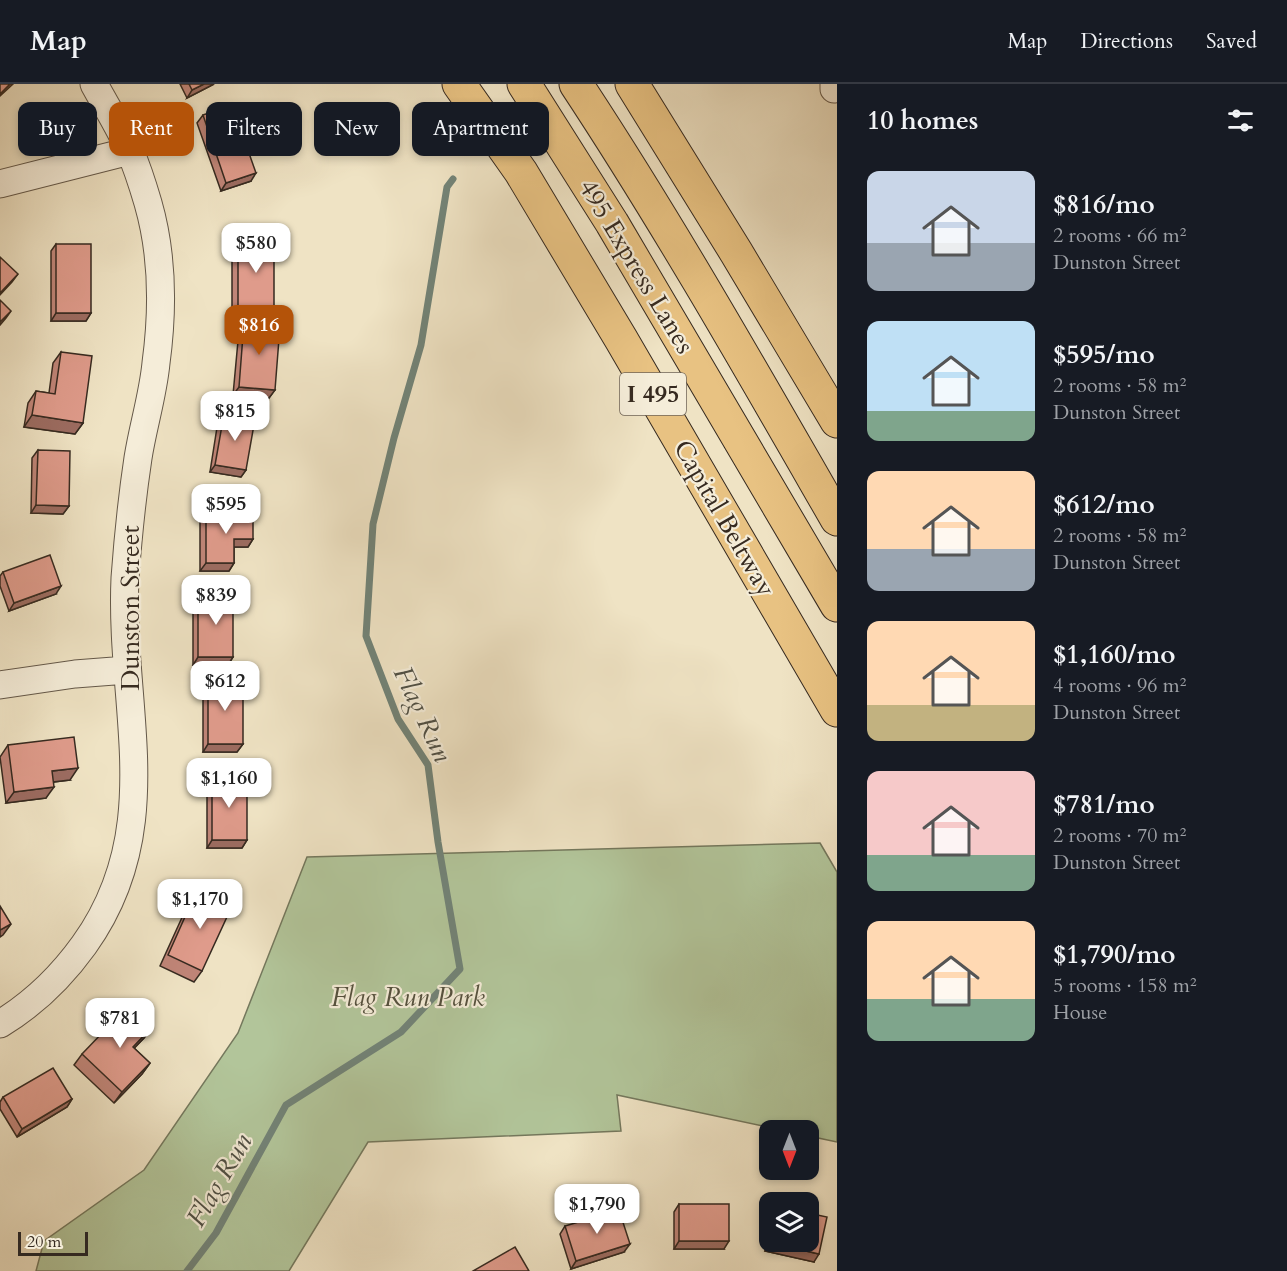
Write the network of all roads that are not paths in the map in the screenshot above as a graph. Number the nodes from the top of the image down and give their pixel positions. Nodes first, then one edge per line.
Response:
1 (94, 84) edge
2 (459, 84) edge
3 (524, 84) edge
4 (576, 84) edge
5 (632, 84) edge
6 (109, 112) edge
7 (110, 156) edge
8 (132, 156) edge
9 (0, 184) edge
10 (837, 421) edge
11 (837, 519) edge
12 (837, 605) edge
13 (127, 670) junction
14 (0, 685) edge
15 (837, 710) edge
16 (0, 1024) edge

1 - 6 street, Dunston Street
2 - 15 highway, Capital Beltway / I 495
3 - 12 highway, 495 Express Lanes / I 495
4 - 11 highway, 495 Express Lanes
5 - 10 highway
7 - 9 street
8 - 13 street, Dunston Street
13 - 14 street
13 - 16 street, Dunston Street

